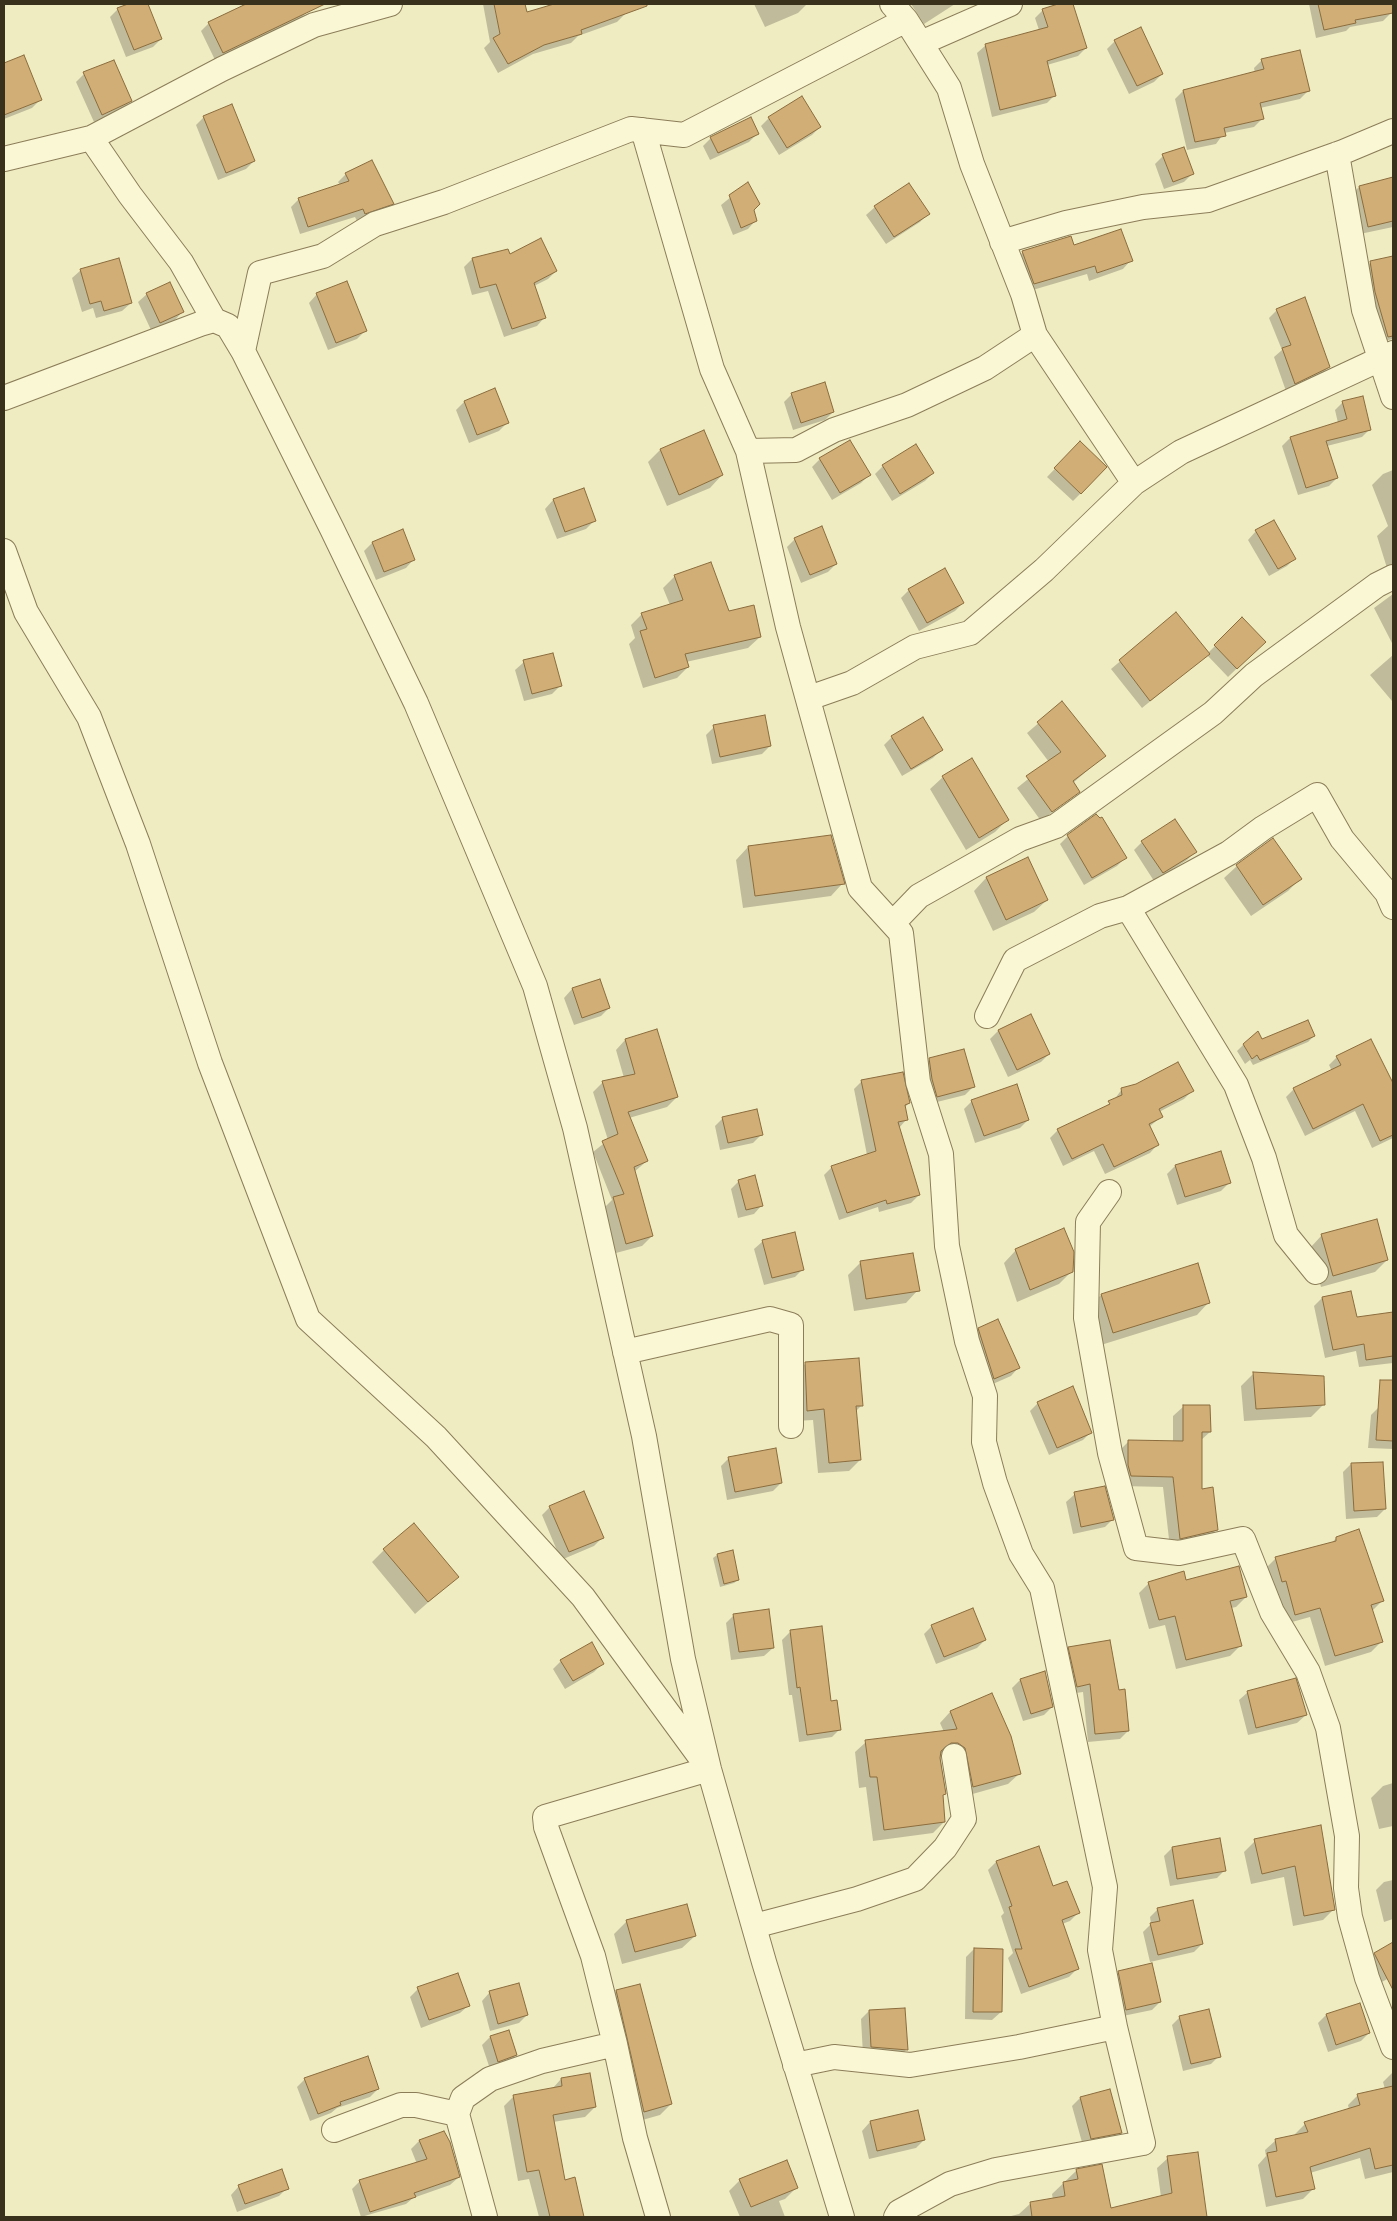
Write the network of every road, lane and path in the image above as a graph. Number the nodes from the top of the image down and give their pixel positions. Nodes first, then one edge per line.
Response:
1 (390, 4) edge
2 (1010, 4) edge
3 (899, 12) edge
4 (921, 43) junction
5 (644, 130) junction
6 (1393, 131) edge
7 (91, 138) junction
8 (1337, 154) junction
9 (4, 159) edge
10 (1002, 242) junction
11 (214, 320) junction
12 (1035, 335) junction
13 (243, 351) junction
14 (1387, 355) edge
15 (1393, 397) edge
16 (4, 398) edge
17 (748, 451) junction
18 (1134, 483) junction
19 (4, 551) edge
20 (1393, 577) edge
21 (809, 698) junction
22 (1393, 907) edge
23 (1128, 908) junction
24 (893, 923) junction
25 (987, 1016) dead end
26 (1109, 1192) dead end
27 (1316, 1272) dead end
28 (625, 1352) junction
29 (792, 1426) dead end
30 (954, 1756) dead end
31 (709, 1769) junction
32 (754, 1926) junction
33 (1115, 2027) junction
34 (615, 2044) junction
35 (1393, 2047) edge
36 (795, 2065) junction
37 (457, 2114) junction
38 (334, 2130) dead end
39 (485, 2217) edge
40 (658, 2217) edge
41 (842, 2217) edge
42 (896, 2217) edge

1 - 7 street
2 - 4 street
3 - 4 street
3 - 5 street
4 - 10 street
5 - 13 street
5 - 17 street
6 - 8 street
7 - 9 street
7 - 11 street
8 - 10 street
8 - 14 street
10 - 12 street
11 - 13 street
11 - 16 street
12 - 17 street
12 - 18 street
13 - 28 street
14 - 15 street
14 - 18 street
17 - 21 street
18 - 21 street
19 - 31 street
20 - 24 street
21 - 24 street
22 - 23 street
23 - 25 street
23 - 27 street
24 - 33 street
26 - 35 street
28 - 29 street
28 - 31 street
30 - 32 street
31 - 32 street
31 - 34 street
32 - 36 street
33 - 36 street
33 - 42 street
34 - 37 street
34 - 40 street
36 - 41 street
37 - 38 street
37 - 39 street

